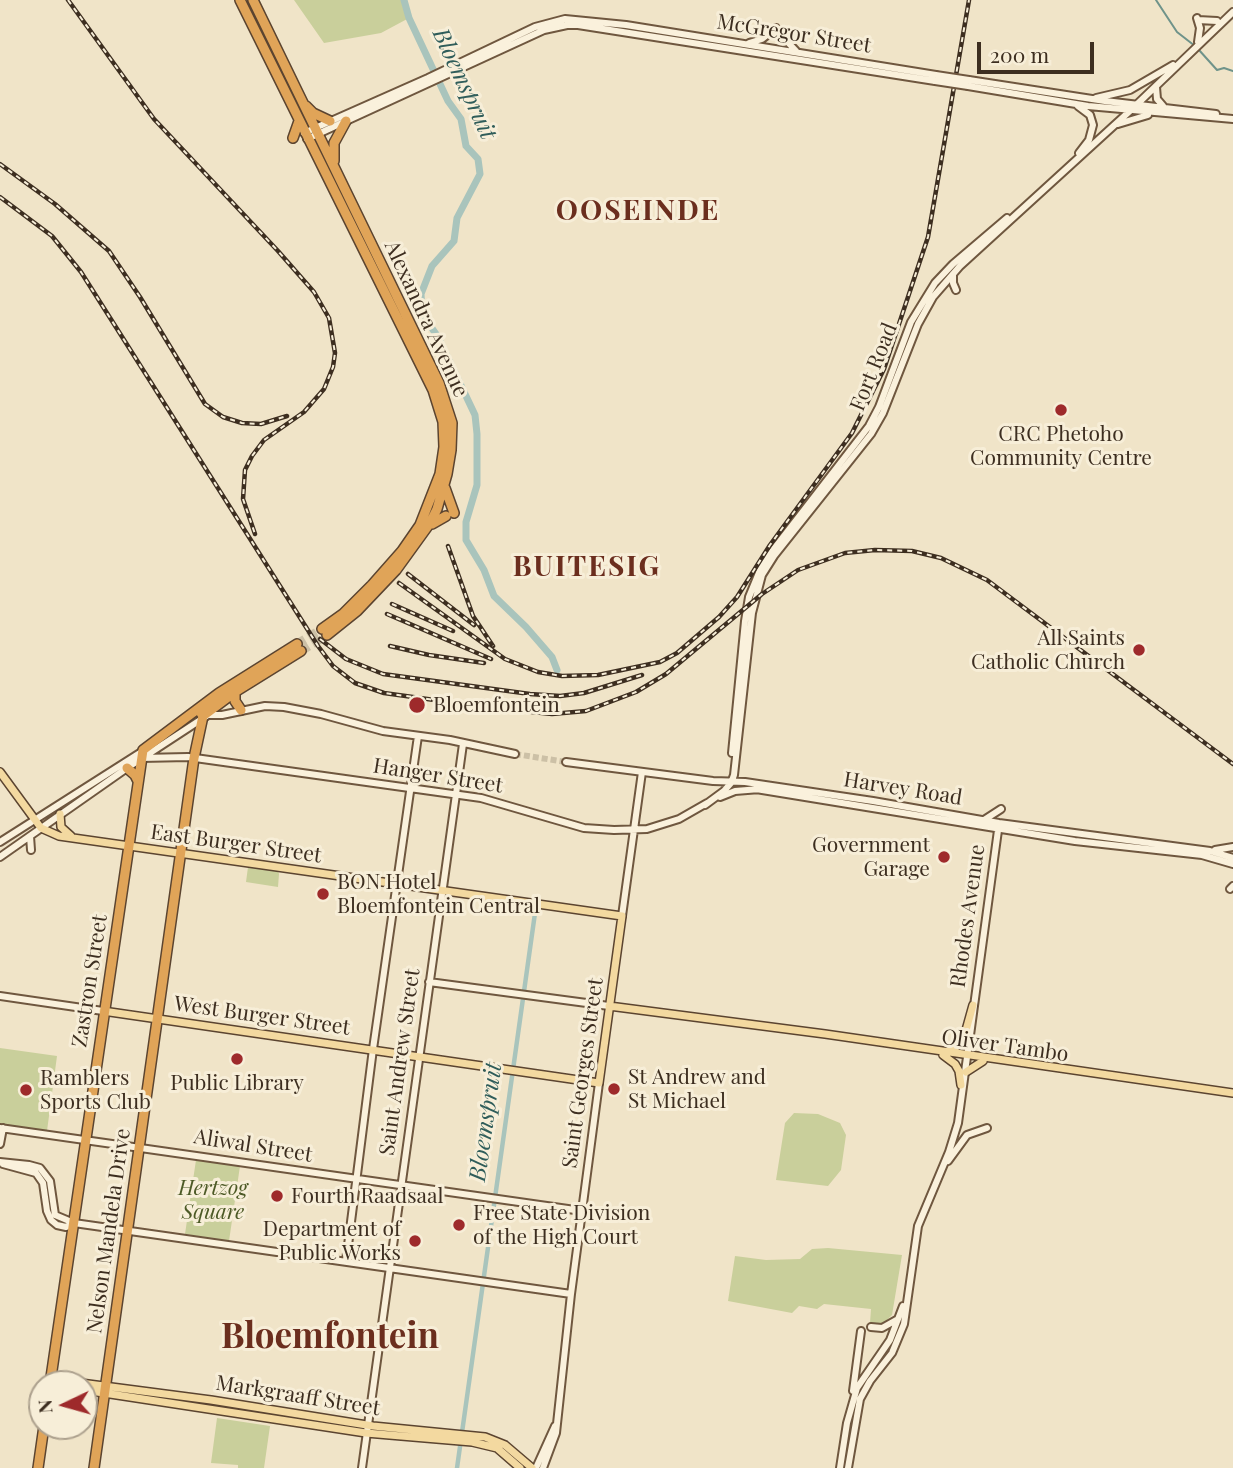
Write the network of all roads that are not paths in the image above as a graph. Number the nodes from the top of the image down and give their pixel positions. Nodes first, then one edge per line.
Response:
1 (240, 0) edge
2 (253, 0) edge
3 (1233, 6) edge
4 (1233, 12) edge
5 (1217, 21) junction
6 (1197, 44) junction
7 (744, 45) junction
8 (798, 53) junction
9 (1186, 56) junction
10 (1173, 65) junction
11 (445, 74) junction
12 (936, 78) junction
13 (429, 81) junction
14 (968, 83) junction
15 (1156, 87) junction
16 (299, 96) junction
17 (1088, 99) junction
18 (1073, 103) junction
19 (1163, 106) junction
20 (1132, 107) junction
21 (1157, 113) junction
22 (1233, 118) edge
23 (299, 121) junction
24 (330, 121) junction
25 (346, 121) junction
26 (1116, 125) junction
27 (317, 131) junction
28 (306, 136) junction
29 (293, 138) dead end
30 (1079, 153) junction
31 (334, 166) junction
32 (953, 272) junction
33 (956, 290) dead end
34 (864, 440) junction
35 (444, 487) junction
36 (425, 530) junction
37 (235, 692) junction
38 (241, 710) junction
39 (201, 713) junction
40 (418, 736) junction
41 (463, 744) junction
42 (142, 754) junction
43 (514, 754) tunnel mouth
44 (194, 758) junction
45 (566, 762) tunnel mouth
46 (127, 768) junction
47 (0, 772) edge
48 (642, 772) junction
49 (732, 776) junction
50 (138, 781) junction
51 (745, 782) junction
52 (411, 788) junction
53 (760, 789) junction
54 (456, 795) junction
55 (705, 804) junction
56 (873, 804) junction
57 (1001, 809) dead end
58 (60, 814) junction
59 (34, 821) junction
60 (983, 823) junction
61 (999, 826) junction
62 (41, 828) junction
63 (634, 830) junction
64 (1012, 831) junction
65 (30, 836) junction
66 (75, 838) junction
67 (0, 842) edge
68 (996, 843) junction
69 (129, 846) junction
70 (1233, 847) edge
71 (31, 850) dead end
72 (1210, 851) junction
73 (181, 853) junction
74 (0, 857) edge
75 (1233, 862) edge
76 (398, 884) junction
77 (443, 890) junction
78 (622, 916) junction
79 (429, 982) junction
80 (0, 996) edge
81 (609, 1006) junction
82 (973, 1009) junction
83 (103, 1011) junction
84 (157, 1019) junction
85 (373, 1049) junction
86 (944, 1054) junction
87 (419, 1056) junction
88 (967, 1057) junction
89 (983, 1061) junction
90 (966, 1072) junction
91 (599, 1083) junction
92 (961, 1085) junction
93 (1233, 1095) edge
94 (1, 1128) edge
95 (987, 1128) dead end
96 (954, 1131) junction
97 (85, 1140) junction
98 (0, 1144) edge
99 (139, 1148) junction
100 (0, 1154) edge
101 (0, 1163) edge
102 (13, 1163) junction
103 (938, 1177) junction
104 (357, 1180) junction
105 (401, 1185) junction
106 (584, 1198) junction
107 (561, 1208) junction
108 (582, 1211) junction
109 (74, 1223) junction
110 (128, 1230) junction
111 (346, 1261) junction
112 (390, 1267) junction
113 (571, 1294) junction
114 (907, 1296) junction
115 (899, 1319) junction
116 (871, 1327) dead end
117 (861, 1331) dead end
118 (896, 1336) junction
119 (52, 1370) edge
120 (98, 1389) edge
121 (98, 1390) edge
122 (104, 1390) junction
123 (853, 1400) junction
124 (557, 1421) junction
125 (851, 1423) junction
126 (367, 1429) junction
127 (472, 1438) junction
128 (42, 1440) edge
129 (38, 1468) edge
130 (94, 1468) edge
131 (362, 1468) edge
132 (520, 1468) edge
133 (534, 1468) edge
134 (543, 1468) edge
135 (841, 1468) edge
136 (848, 1468) edge

1 - 23 highway, Alexandra Avenue
2 - 16 highway, Alexandra Avenue
3 - 5 main road
4 - 6 main road
5 - 6 main road
5 - 6 main road
6 - 9 main road
7 - 8 main road, McGregor Street
7 - 8 main road
7 - 11 main road, McGregor Street
8 - 12 main road, McGregor Street
9 - 10 main road
9 - 15 main road
10 - 17 main road
10 - 20 main road
11 - 12 main road, McGregor Street
11 - 13 main road, McGregor Street
12 - 14 main road, McGregor Street, bridge
13 - 24 main road, McGregor Street
13 - 25 main road, McGregor Street
14 - 17 main road, McGregor Street
14 - 18 main road, McGregor Street
15 - 19 main road
15 - 20 main road
16 - 24 highway
16 - 27 highway, Alexandra Avenue
17 - 20 main road, McGregor Street
18 - 20 main road, McGregor Street
18 - 30 main road
19 - 20 main road
19 - 22 main road
20 - 21 main road
20 - 26 main road, Fort Road
20 - 30 main road, Fort Road
21 - 22 main road
21 - 26 main road
23 - 28 highway, Alexandra Avenue
23 - 29 highway
24 - 27 main road, McGregor Street
25 - 27 main road, McGregor Street
25 - 31 highway
26 - 32 main road, Fort Road
27 - 28 main road, McGregor Street
27 - 31 highway, Alexandra Avenue
28 - 36 highway, Alexandra Avenue
30 - 34 main road, Fort Road
31 - 35 highway, Alexandra Avenue
32 - 33 main road
32 - 34 main road, Fort Road
34 - 49 main road, Fort Road
35 - 36 highway, Alexandra Avenue
35 - 36 highway
37 - 38 highway
37 - 39 highway
37 - 39 highway
38 - 39 main road
38 - 40 main road
39 - 42 highway
39 - 44 highway, Nelson Mandela Drive
40 - 41 main road
40 - 52 main road
41 - 43 main road
41 - 54 main road, Saint Andrew Street
42 - 44 main road, Hanger Street
42 - 46 main road
42 - 50 highway, Zastron Street
42 - 59 main road
44 - 52 main road, Hanger Street
44 - 73 highway, Nelson Mandela Drive
45 - 48 main road, Harvey Road
46 - 50 highway
46 - 58 main road
47 - 59 main road, East Burger Street
48 - 49 main road, Harvey Road
48 - 63 main road, Saint Georges Street
49 - 51 main road
49 - 51 main road, Harvey Road
49 - 53 main road
49 - 55 main road
50 - 69 highway, Zastron Street
51 - 56 main road, Harvey Road
52 - 54 main road, Hanger Street
52 - 76 main road
53 - 55 main road, Hanger Street
53 - 56 main road, Harvey Road
54 - 63 main road, Hanger Street
54 - 77 main road, Saint Andrew Street
55 - 63 main road, Hanger Street
56 - 60 main road, Harvey Road
57 - 60 main road
58 - 62 main road
58 - 66 main road
59 - 62 main road, East Burger Street
59 - 67 main road
60 - 61 main road, Harvey Road
60 - 68 main road
61 - 64 main road, Harvey Road
61 - 68 main road, Rhodes Avenue
61 - 72 main road, Harvey Road
62 - 65 main road
62 - 66 main road, East Burger Street
63 - 78 main road, Saint Georges Street
64 - 68 main road
64 - 75 main road, Harvey Road
65 - 71 main road
65 - 74 main road
66 - 69 main road, East Burger Street
68 - 82 main road, Rhodes Avenue
69 - 73 main road, East Burger Street
69 - 83 highway, Zastron Street
70 - 72 main road
72 - 75 main road, Harvey Road
73 - 76 main road, East Burger Street
73 - 84 highway, Nelson Mandela Drive
76 - 77 main road, East Burger Street
76 - 85 main road
77 - 78 main road, East Burger Street
77 - 79 main road, Saint Andrew Street
78 - 81 main road, Saint Georges Street
79 - 81 main road, Oliver Tambo
79 - 87 main road, Saint Andrew Street
80 - 83 main road, West Burger Street
81 - 86 main road, Oliver Tambo
81 - 91 main road, Saint Georges Street
82 - 86 main road
82 - 88 main road, Rhodes Avenue
83 - 84 main road, West Burger Street
83 - 97 highway, Zastron Street
84 - 85 main road, West Burger Street
84 - 99 highway, Nelson Mandela Drive
85 - 87 main road, West Burger Street
85 - 104 main road
86 - 88 main road, Oliver Tambo
86 - 92 main road
87 - 91 main road, West Burger Street
87 - 105 main road, Saint Andrew Street
88 - 89 main road, Oliver Tambo
88 - 90 main road
88 - 92 main road
88 - 93 main road, Oliver Tambo
89 - 90 main road
89 - 93 main road, Oliver Tambo
90 - 96 main road
91 - 106 main road, Saint Georges Street
92 - 96 main road
94 - 97 main road, Aliwal Street
94 - 98 main road
95 - 103 main road
96 - 103 main road
97 - 99 main road, Aliwal Street
97 - 109 highway, Zastron Street
99 - 104 main road, Aliwal Street
99 - 110 highway, Nelson Mandela Drive
100 - 102 main road
101 - 102 main road
101 - 109 main road
102 - 109 main road
103 - 114 main road
104 - 105 main road, Aliwal Street
104 - 111 main road
105 - 107 main road, Aliwal Street
105 - 112 main road, Saint Andrew Street
106 - 107 main road
106 - 108 main road, Saint Georges Street
107 - 108 main road, Aliwal Street
108 - 113 main road, Saint Georges Street
109 - 110 main road
109 - 119 highway, Zastron Street
110 - 111 main road
110 - 122 highway, Nelson Mandela Drive
111 - 112 main road
112 - 113 main road
112 - 126 main road, Saint Andrew Street
113 - 124 main road, Saint Georges Street
114 - 115 main road
114 - 118 main road
115 - 116 main road
115 - 118 main road
117 - 123 main road
118 - 123 main road
118 - 125 main road
120 - 122 main road, Markgraaff Street
121 - 122 main road, Markgraaff Street
122 - 126 main road, Markgraaff Street
122 - 130 highway, Nelson Mandela Drive
123 - 125 main road
124 - 133 main road, Saint Georges Street
124 - 134 main road, Saint Georges Street
125 - 135 main road
125 - 136 main road
126 - 127 main road, Markgraaff Street
126 - 131 main road, Saint Andrew Street
127 - 132 main road, Markgraaff Street
127 - 133 main road, Markgraaff Street
128 - 129 highway

